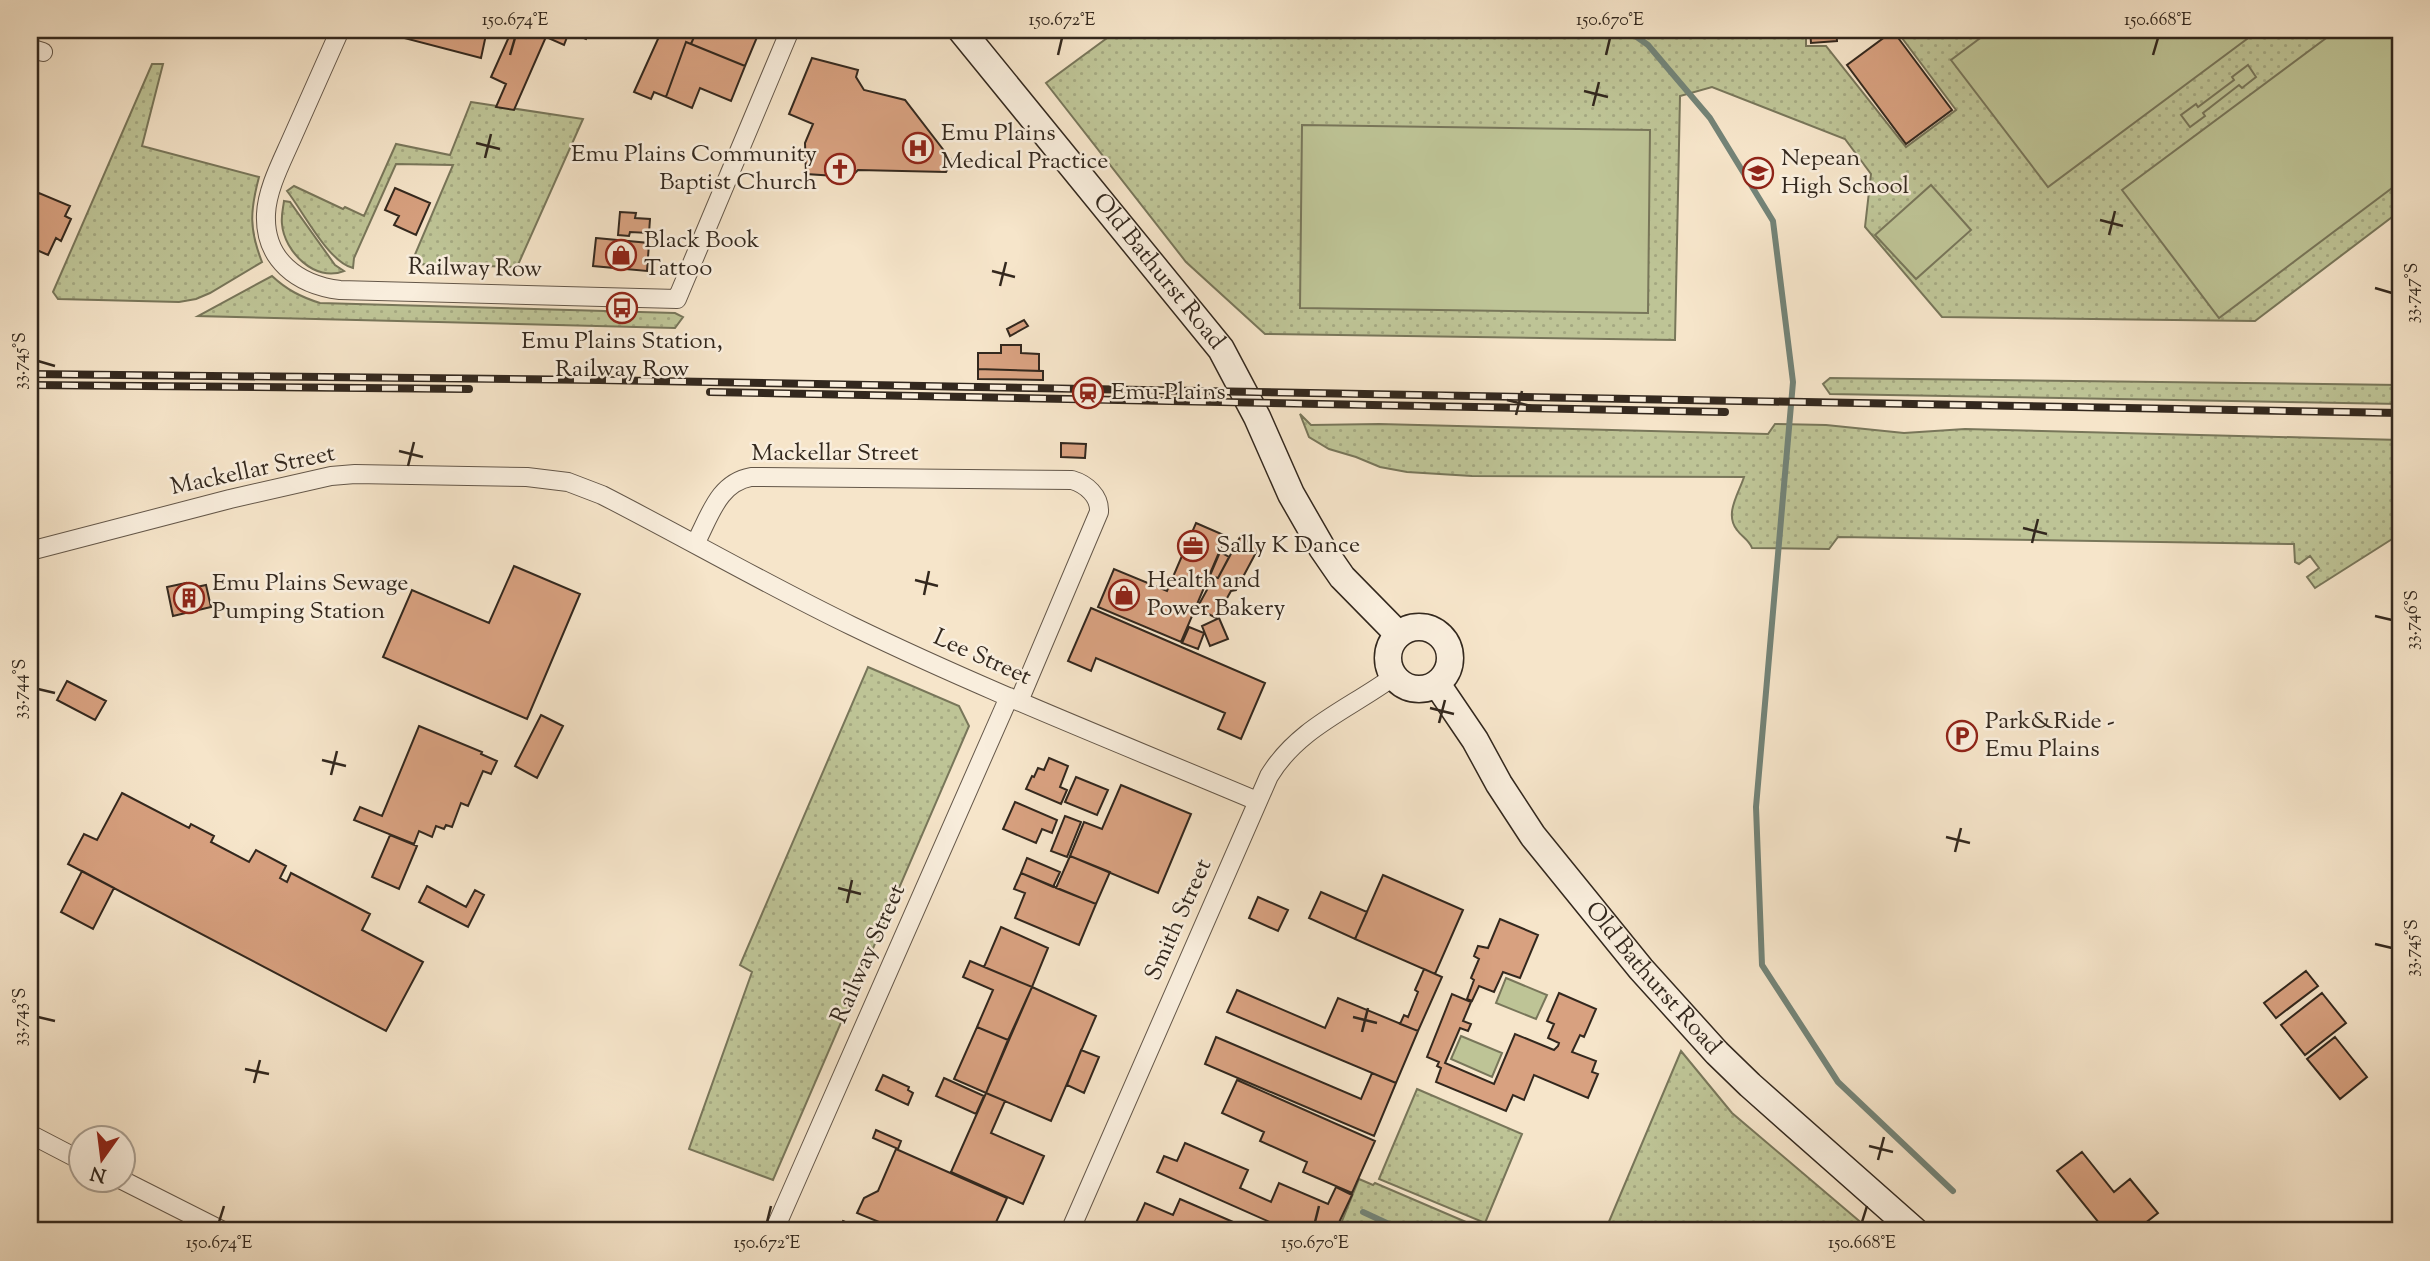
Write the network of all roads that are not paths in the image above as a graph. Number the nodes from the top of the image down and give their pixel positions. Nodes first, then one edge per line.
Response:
1 (340, 30) edge
2 (790, 30) edge
3 (961, 30) edge
4 (695, 544) junction
5 (30, 551) edge
6 (1398, 634) junction
7 (1393, 677) junction
8 (1437, 684) junction
9 (1014, 699) junction
10 (1257, 801) junction
11 (30, 1134) edge
12 (66, 1153) edge
13 (136, 1188) edge
14 (223, 1231) edge
15 (774, 1231) edge
16 (1070, 1231) edge
17 (1915, 1231) edge

1 - 2 street, Railway Row
3 - 6 main road, Old Bathurst Road
4 - 5 street, Mackellar Street
4 - 9 street, Lee Street
4 - 9 street, Mackellar Street
6 - 7 main road
6 - 8 main road
7 - 8 main road
7 - 10 street, Smith Street
8 - 17 main road, Old Bathurst Road
9 - 10 street, Lee Street
9 - 15 street, Railway Street
10 - 16 street, Smith Street
11 - 12 street
13 - 14 street

